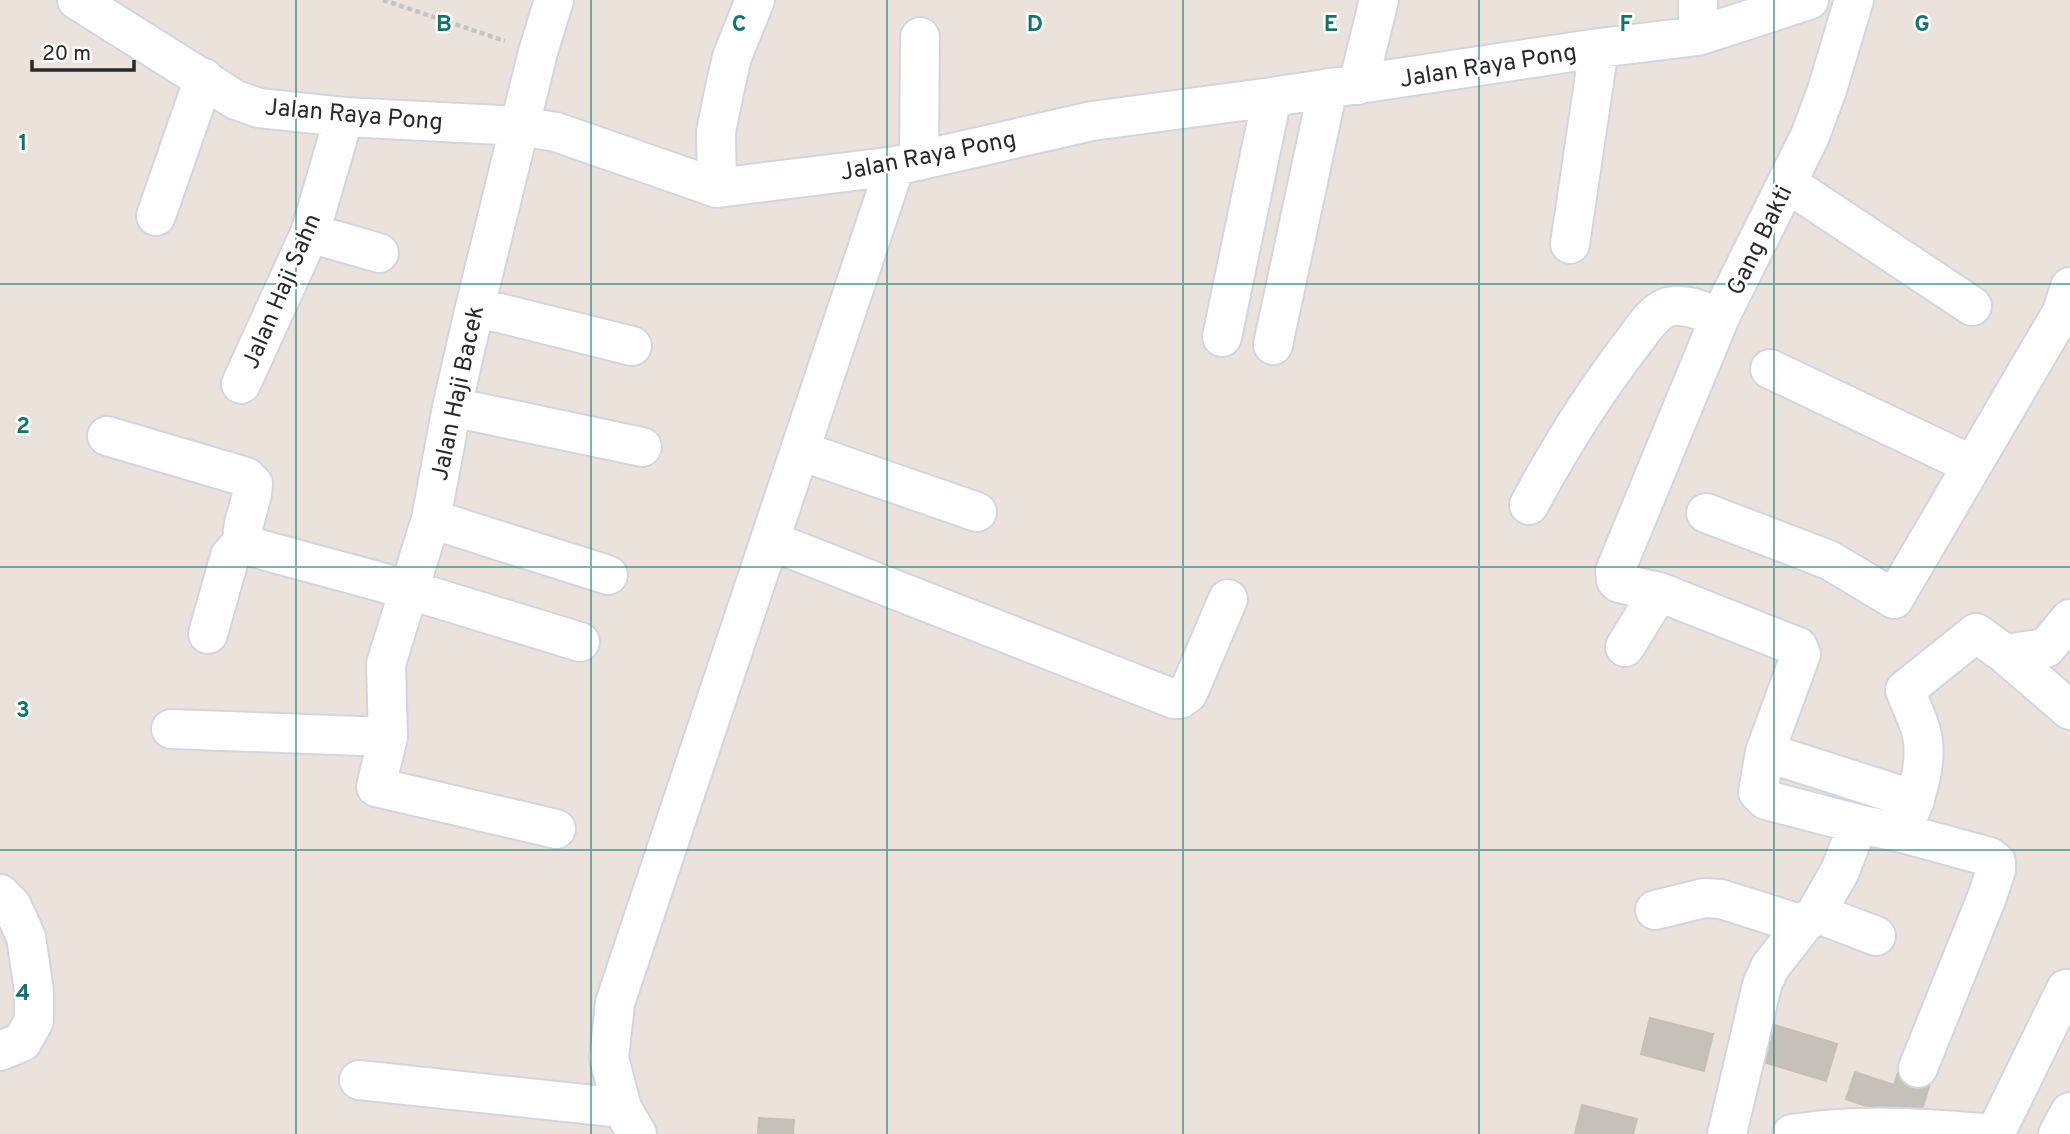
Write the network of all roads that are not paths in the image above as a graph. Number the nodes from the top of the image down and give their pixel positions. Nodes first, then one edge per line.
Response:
1 (554, 0) edge
2 (755, 0) edge
3 (1379, 0) edge
4 (1809, 0) edge
5 (1854, 0) edge
6 (89, 3) edge
7 (1698, 18) edge
8 (920, 37) dead end
9 (1598, 48) junction
10 (204, 78) junction
11 (1343, 86) junction
12 (1272, 97) junction
13 (344, 117) junction
14 (520, 126) junction
15 (907, 163) junction
16 (1787, 183) junction
17 (717, 188) junction
18 (156, 216) dead end
19 (310, 233) junction
20 (1570, 244) dead end
21 (379, 253) dead end
22 (2067, 305) edge
23 (1972, 306) dead end
24 (475, 307) junction
25 (1720, 317) junction
26 (1222, 337) dead end
27 (1273, 345) dead end
28 (632, 346) dead end
29 (1770, 369) dead end
30 (241, 384) dead end
31 (452, 407) junction
32 (107, 436) dead end
33 (642, 447) dead end
34 (801, 451) junction
35 (1972, 465) junction
36 (1529, 505) dead end
37 (977, 512) dead end
38 (1706, 513) dead end
39 (431, 519) junction
40 (771, 541) junction
41 (243, 542) junction
42 (608, 575) dead end
43 (410, 590) junction
44 (1658, 592) junction
45 (1228, 599) dead end
46 (2070, 619) edge
47 (208, 634) dead end
48 (580, 642) dead end
49 (1625, 647) dead end
50 (2005, 654) junction
51 (2070, 710) edge
52 (171, 729) dead end
53 (388, 737) junction
54 (1765, 752) junction
55 (1909, 816) junction
56 (1858, 824) junction
57 (556, 829) dead end
58 (0, 894) edge
59 (1655, 911) dead end
60 (1809, 919) junction
61 (1876, 936) dead end
62 (2070, 990) edge
63 (0, 1051) edge
64 (1918, 1068) dead end
65 (359, 1080) dead end
66 (2070, 1112) edge
67 (630, 1121) edge
68 (1910, 1130) edge
69 (1727, 1134) edge
70 (1792, 1134) edge
71 (1995, 1134) edge
72 (2058, 1134) edge

1 - 14 street, Jalan Haji Bacek
2 - 17 street
3 - 11 street
4 - 7 street, Jalan Raya Pong
5 - 16 street, Gang Bakti
6 - 10 street, Jalan Raya Pong
7 - 9 street, Jalan Raya Pong
8 - 15 street
9 - 11 street, Jalan Raya Pong
9 - 20 street
10 - 13 street, Jalan Raya Pong
10 - 18 street
11 - 12 street, Jalan Raya Pong
11 - 27 street
12 - 15 street, Jalan Raya Pong
12 - 26 street
13 - 14 street, Jalan Raya Pong
13 - 19 street, Jalan Haji Sahn
14 - 17 street, Jalan Raya Pong
14 - 24 street, Jalan Haji Bacek
15 - 17 street, Jalan Raya Pong
15 - 34 street
16 - 23 street
16 - 25 street, Gang Bakti
19 - 21 street
19 - 30 street, Jalan Haji Sahn
22 - 35 street
24 - 28 street
24 - 31 street, Jalan Haji Bacek
25 - 36 street, Gang Bakti
25 - 44 street
29 - 35 street
31 - 33 street
31 - 39 street, Jalan Haji Bacek
32 - 41 street
34 - 37 street
34 - 40 street
35 - 38 street
39 - 42 street
39 - 43 street, Jalan Haji Bacek
40 - 45 street
40 - 67 street
41 - 43 street
41 - 47 street
43 - 48 street
43 - 53 street, Jalan Haji Bacek
44 - 49 street
44 - 54 street
46 - 50 street
50 - 51 street
50 - 55 street
52 - 53 street
53 - 57 street, Jalan Haji Bacek
54 - 55 street
54 - 56 street
55 - 56 street
55 - 64 street
56 - 60 street
58 - 63 street
59 - 60 street
60 - 61 street
60 - 69 street
62 - 71 street
65 - 67 street
66 - 72 street
68 - 70 street
68 - 71 street

